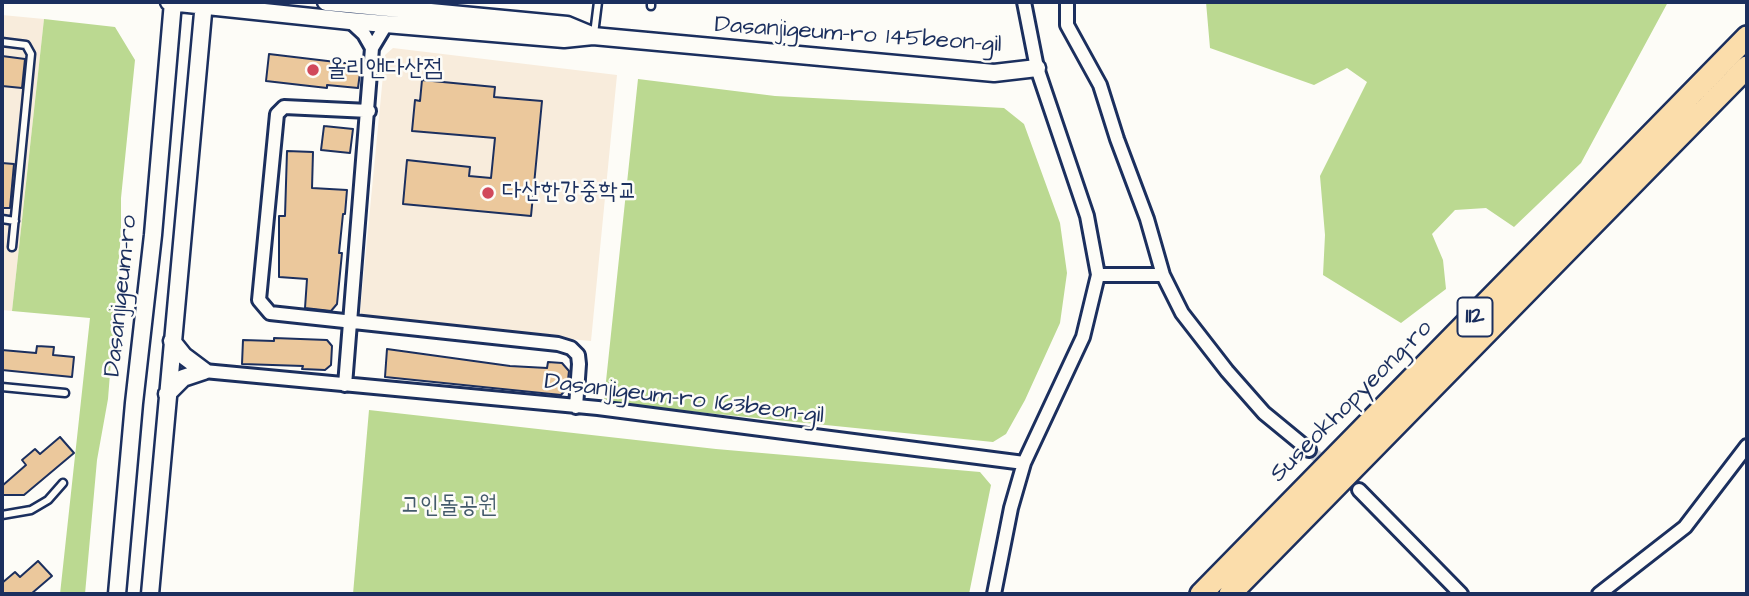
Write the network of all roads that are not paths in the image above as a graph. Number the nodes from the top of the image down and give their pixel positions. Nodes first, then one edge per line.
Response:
1 (172, 2) edge
2 (326, 2) edge
3 (598, 2) edge
4 (1024, 2) edge
5 (1067, 2) edge
6 (204, 4) edge
7 (350, 20) junction
8 (387, 23) junction
9 (593, 36) junction
10 (1747, 37) edge
11 (2, 43) edge
12 (372, 48) junction
13 (1747, 67) edge
14 (1037, 68) junction
15 (369, 111) junction
16 (2, 219) edge
17 (15, 220) junction
18 (12, 247) dead end
19 (1098, 275) junction
20 (1163, 275) junction
21 (351, 323) junction
22 (172, 341) junction
23 (204, 370) junction
24 (345, 385) junction
25 (2, 387) edge
26 (65, 393) dead end
27 (167, 394) junction
28 (576, 407) junction
29 (1747, 446) edge
30 (1309, 450) tunnel mouth
31 (1024, 463) junction
32 (63, 483) dead end
33 (1359, 490) tunnel mouth
34 (2, 515) edge
35 (117, 594) edge
36 (150, 594) edge
37 (994, 594) edge
38 (1201, 594) edge
39 (1230, 594) edge
40 (1461, 594) edge
41 (1599, 594) edge

1 - 6 street, Dasanjigeum-ro 145beon-gil
1 - 35 street, Dasanjigeum-ro
2 - 9 street, Dasanjigeum-ro 145beon-gil
3 - 9 lane
4 - 14 street
5 - 20 street
6 - 7 street, Dasanjigeum-ro 145beon-gil
6 - 22 street
7 - 8 street, Dasanjigeum-ro 145beon-gil
7 - 12 street
8 - 9 street, Dasanjigeum-ro 145beon-gil
8 - 12 street
9 - 14 street, Dasanjigeum-ro 145beon-gil
10 - 38 highway, Suseokhopyeong-ro / 112
11 - 17 lane
12 - 15 street
13 - 39 highway, Suseokhopyeong-ro / 112
14 - 19 street
15 - 21 street
15 - 21 street
16 - 17 lane
17 - 18 lane
19 - 20 street
19 - 31 street
20 - 30 street
21 - 24 street
21 - 28 street
22 - 23 street
22 - 27 street
23 - 24 street, Dasanjigeum-ro 163beon-gil
23 - 27 street
24 - 28 street, Dasanjigeum-ro 163beon-gil
25 - 26 lane
27 - 36 street
28 - 31 street, Dasanjigeum-ro 163beon-gil
29 - 41 street
31 - 37 street
32 - 34 lane
33 - 40 street

